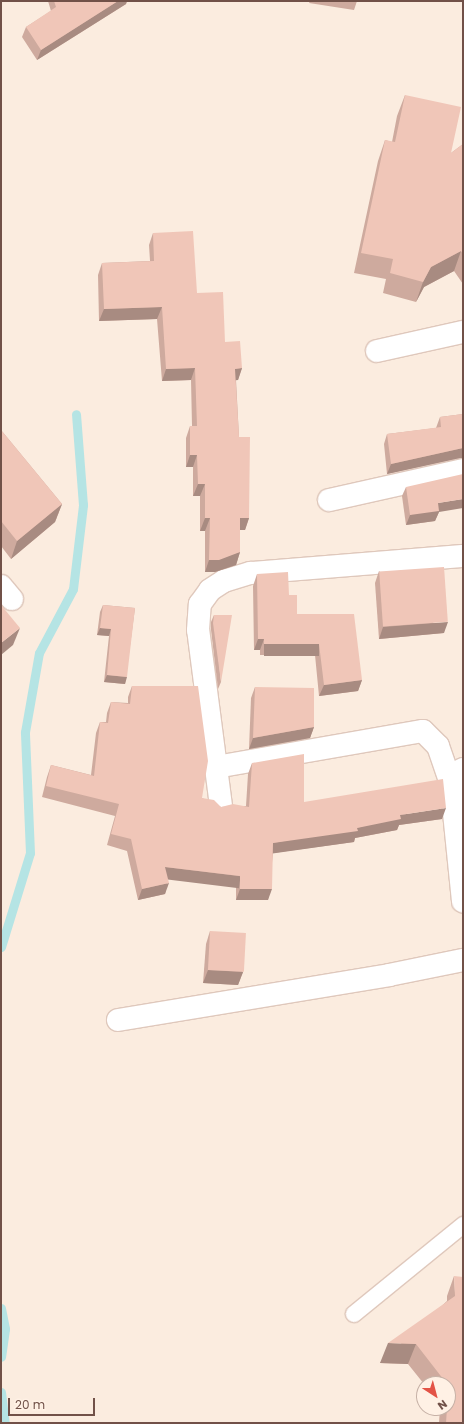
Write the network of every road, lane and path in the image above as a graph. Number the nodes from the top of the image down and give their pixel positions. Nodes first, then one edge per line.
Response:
1 (463, 332) edge
2 (377, 351) dead end
3 (463, 470) edge
4 (329, 500) dead end
5 (463, 556) edge
6 (216, 768) junction
7 (457, 776) edge
8 (221, 806) edge
9 (463, 902) edge
10 (463, 960) edge
11 (118, 1020) dead end
12 (463, 1225) edge
13 (354, 1314) dead end

1 - 2 street
3 - 4 street
5 - 6 street
6 - 7 street
6 - 8 street
7 - 9 street
10 - 11 street
12 - 13 lane

